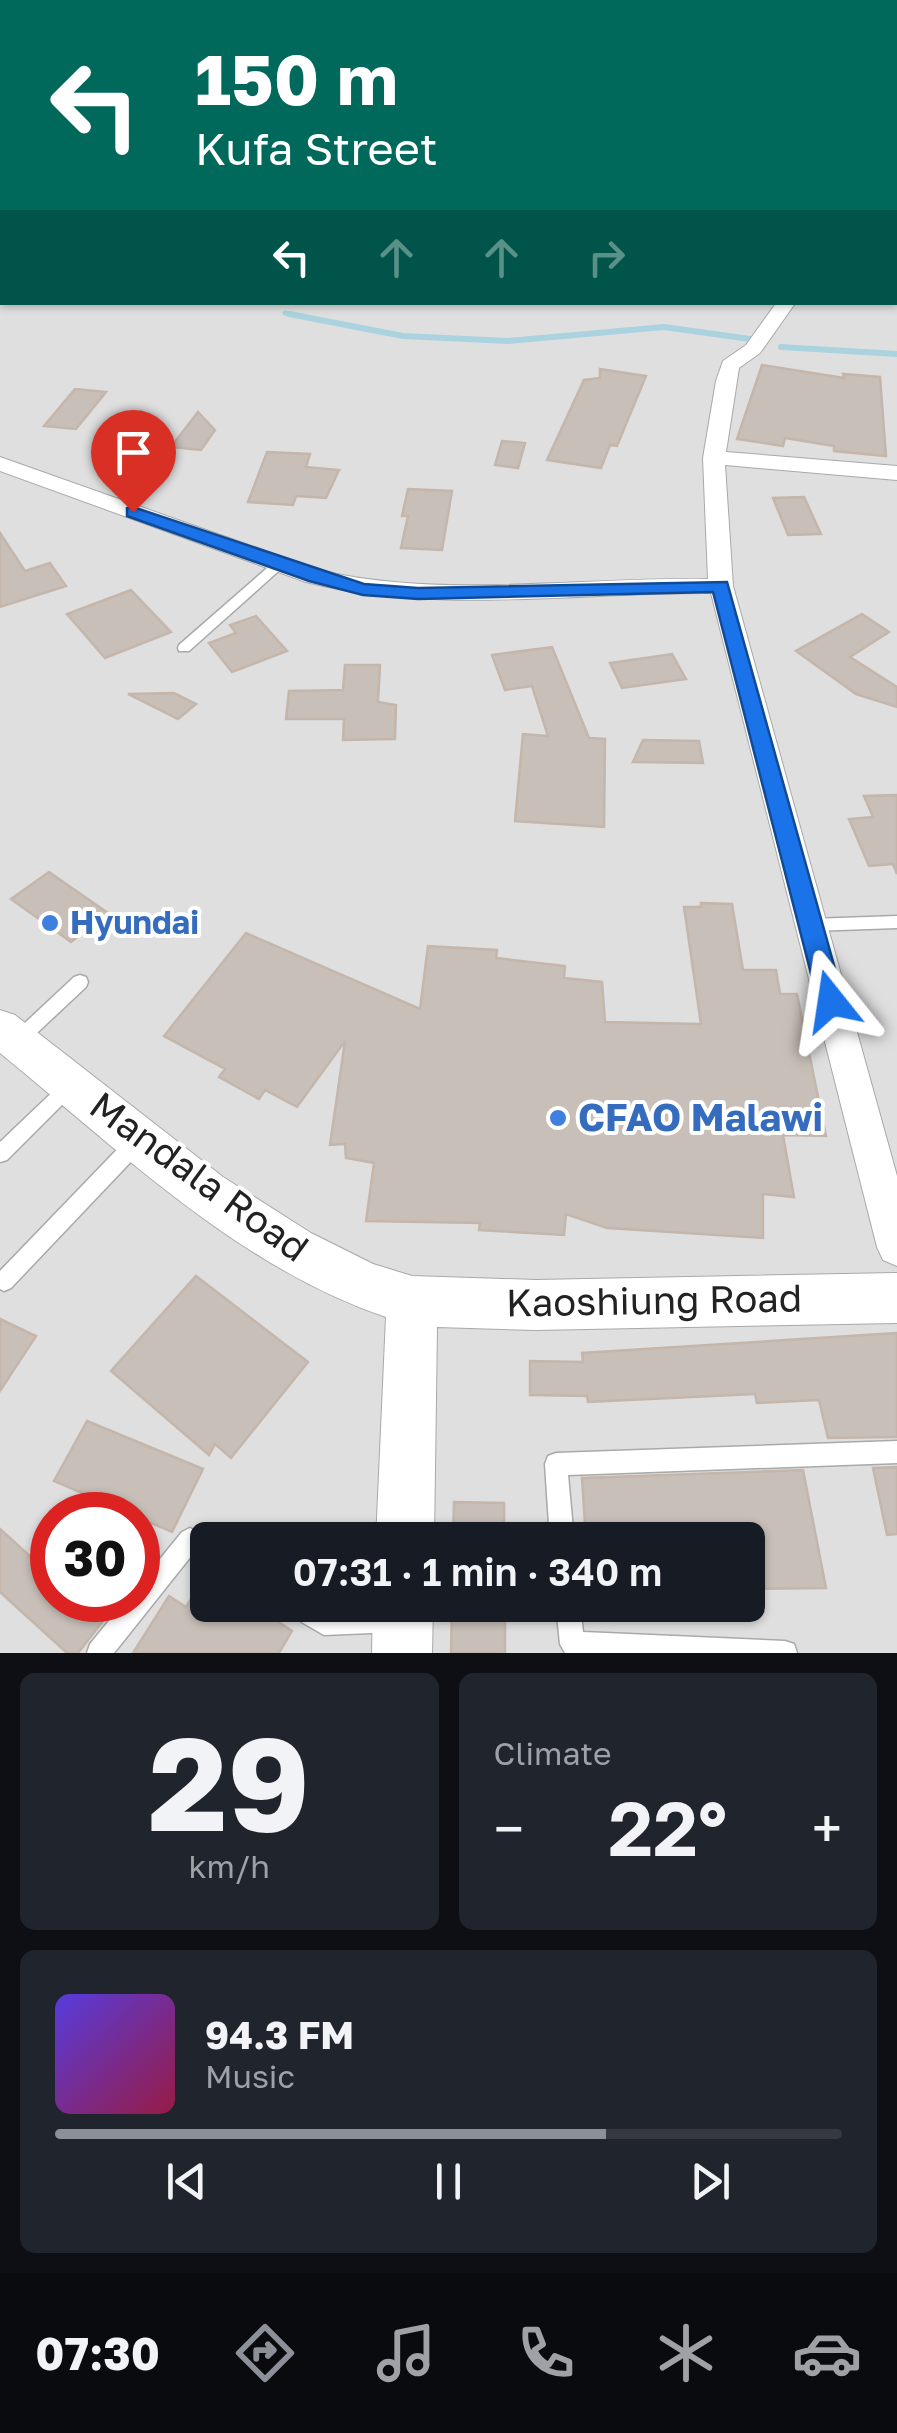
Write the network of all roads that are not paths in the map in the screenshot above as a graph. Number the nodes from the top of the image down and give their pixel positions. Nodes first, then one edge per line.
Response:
1 (785, 305) edge
2 (714, 458) junction
3 (0, 464) edge
4 (897, 473) edge
5 (279, 564) junction
6 (721, 586) junction
7 (184, 648) dead end
8 (897, 922) edge
9 (811, 925) junction
10 (80, 982) dead end
11 (8, 1034) edge
12 (71, 1084) junction
13 (140, 1139) junction
14 (0, 1154) edge
15 (889, 1190) edge
16 (897, 1247) edge
17 (4, 1280) dead end
18 (897, 1298) edge
19 (412, 1302) junction
20 (897, 1452) edge
21 (406, 1522) edge
22 (561, 1522) edge
23 (190, 1540) edge
24 (322, 1622) edge
25 (570, 1622) edge
26 (402, 1626) edge
27 (100, 1653) edge
28 (784, 1653) edge

1 - 2 street
2 - 4 street
2 - 6 street
3 - 5 street
5 - 6 street
5 - 7 lane
6 - 9 street
8 - 9 lane
9 - 15 street
10 - 11 lane
11 - 12 street, Mandala Road
12 - 13 street, Mandala Road
12 - 14 lane
13 - 17 lane
13 - 19 street, Mandala Road
15 - 16 street
18 - 19 street, Kaoshiung Road
19 - 21 street
20 - 22 lane
23 - 27 lane
24 - 26 lane
25 - 28 lane

